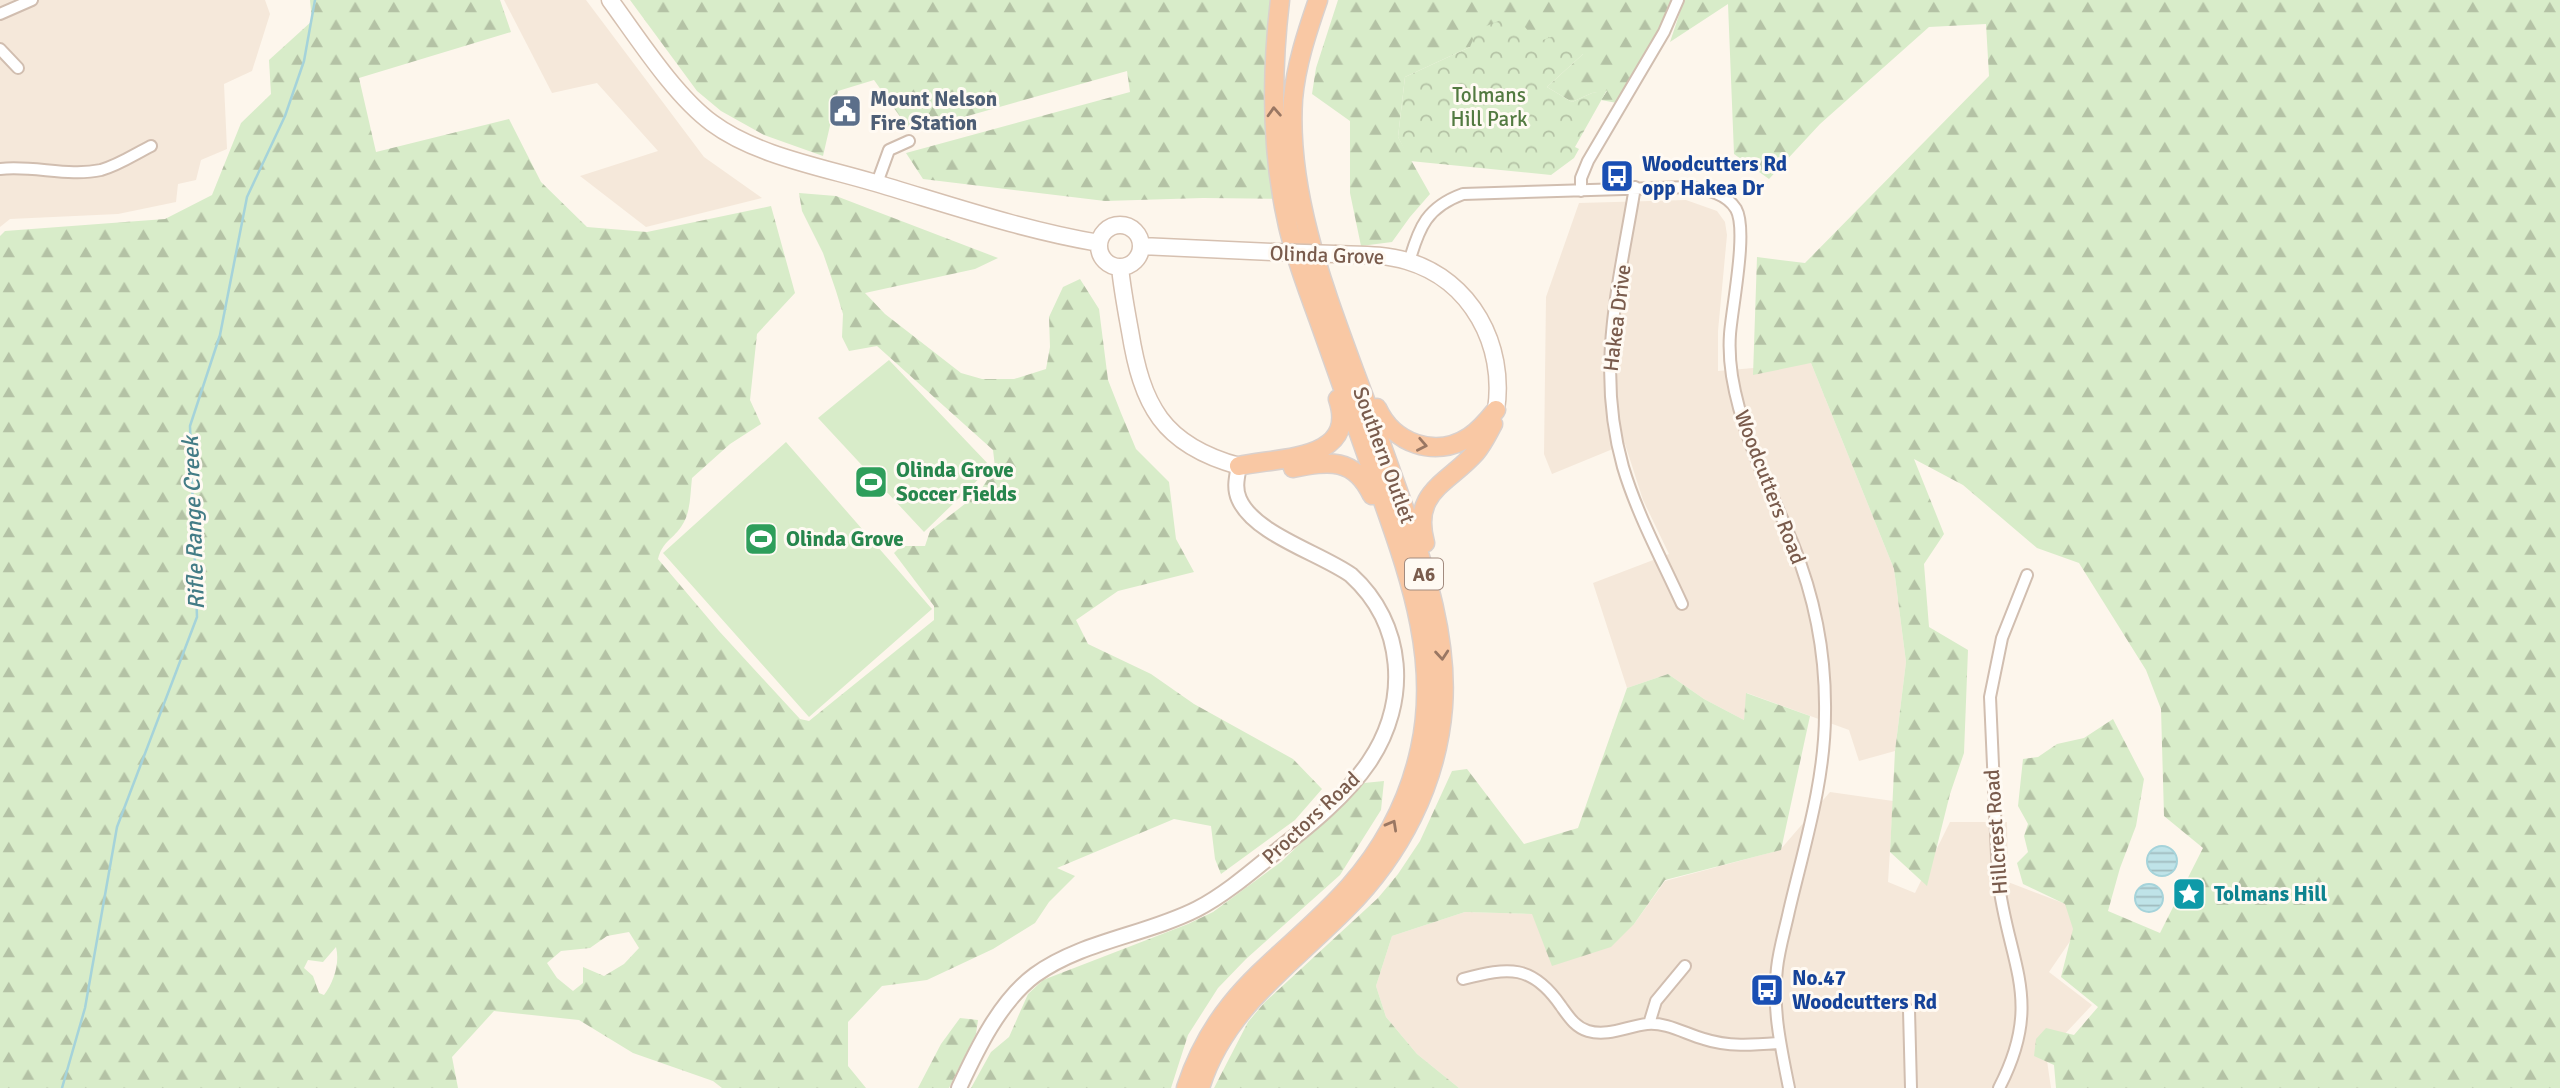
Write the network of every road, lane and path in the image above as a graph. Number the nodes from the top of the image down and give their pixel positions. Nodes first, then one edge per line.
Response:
1 (32, 0) edge
2 (610, 0) edge
3 (1280, 0) edge
4 (1318, 0) edge
5 (1326, 0) edge
6 (1678, 0) edge
7 (0, 14) edge
8 (0, 49) edge
9 (18, 68) dead end
10 (909, 141) dead end
11 (151, 146) dead end
12 (1277, 154) junction
13 (0, 169) edge
14 (877, 183) junction
15 (1635, 187) junction
16 (1581, 191) junction
17 (1099, 243) junction
18 (1141, 246) junction
19 (1409, 262) junction
20 (1120, 267) junction
21 (1496, 410) junction
22 (1239, 466) junction
23 (2027, 575) dead end
24 (1682, 604) dead end
25 (1439, 629) junction
26 (1423, 644) junction
27 (1685, 966) dead end
28 (1463, 979) dead end
29 (1909, 1010) dead end
30 (1649, 1024) junction
31 (1779, 1043) junction
32 (959, 1088) edge
33 (1186, 1088) edge
34 (1200, 1088) edge
35 (1789, 1088) edge
36 (1910, 1088) edge
37 (1999, 1088) edge

1 - 7 street
2 - 14 main road
12 -> 3 highway, Southern Outlet / A6
4 - 25 highway, Southern Outlet / A6
5 -> 21 highway
6 - 16 street
8 - 9 street
10 - 14 street
11 - 13 street
12 - 22 highway
12 - 26 highway, Southern Outlet / A6
14 - 17 main road
15 - 16 street, Woodcutters Road
15 - 24 street, Hakea Drive
15 - 31 street, Woodcutters Road
16 - 19 street, Woodcutters Road
17 - 18 main road
17 - 20 main road
18 - 19 main road, Olinda Grove, bridge
18 - 20 main road
19 - 21 main road, Olinda Grove
20 - 22 main road
21 - 25 highway
22 - 26 highway
22 - 32 street, Proctors Road
23 - 37 street, Hillcrest Road
25 -> 34 highway, Southern Outlet / A6
33 -> 26 highway, Southern Outlet / A6
27 - 30 street
28 - 30 street
29 - 36 street
30 - 31 street
31 - 35 street, Woodcutters Road

